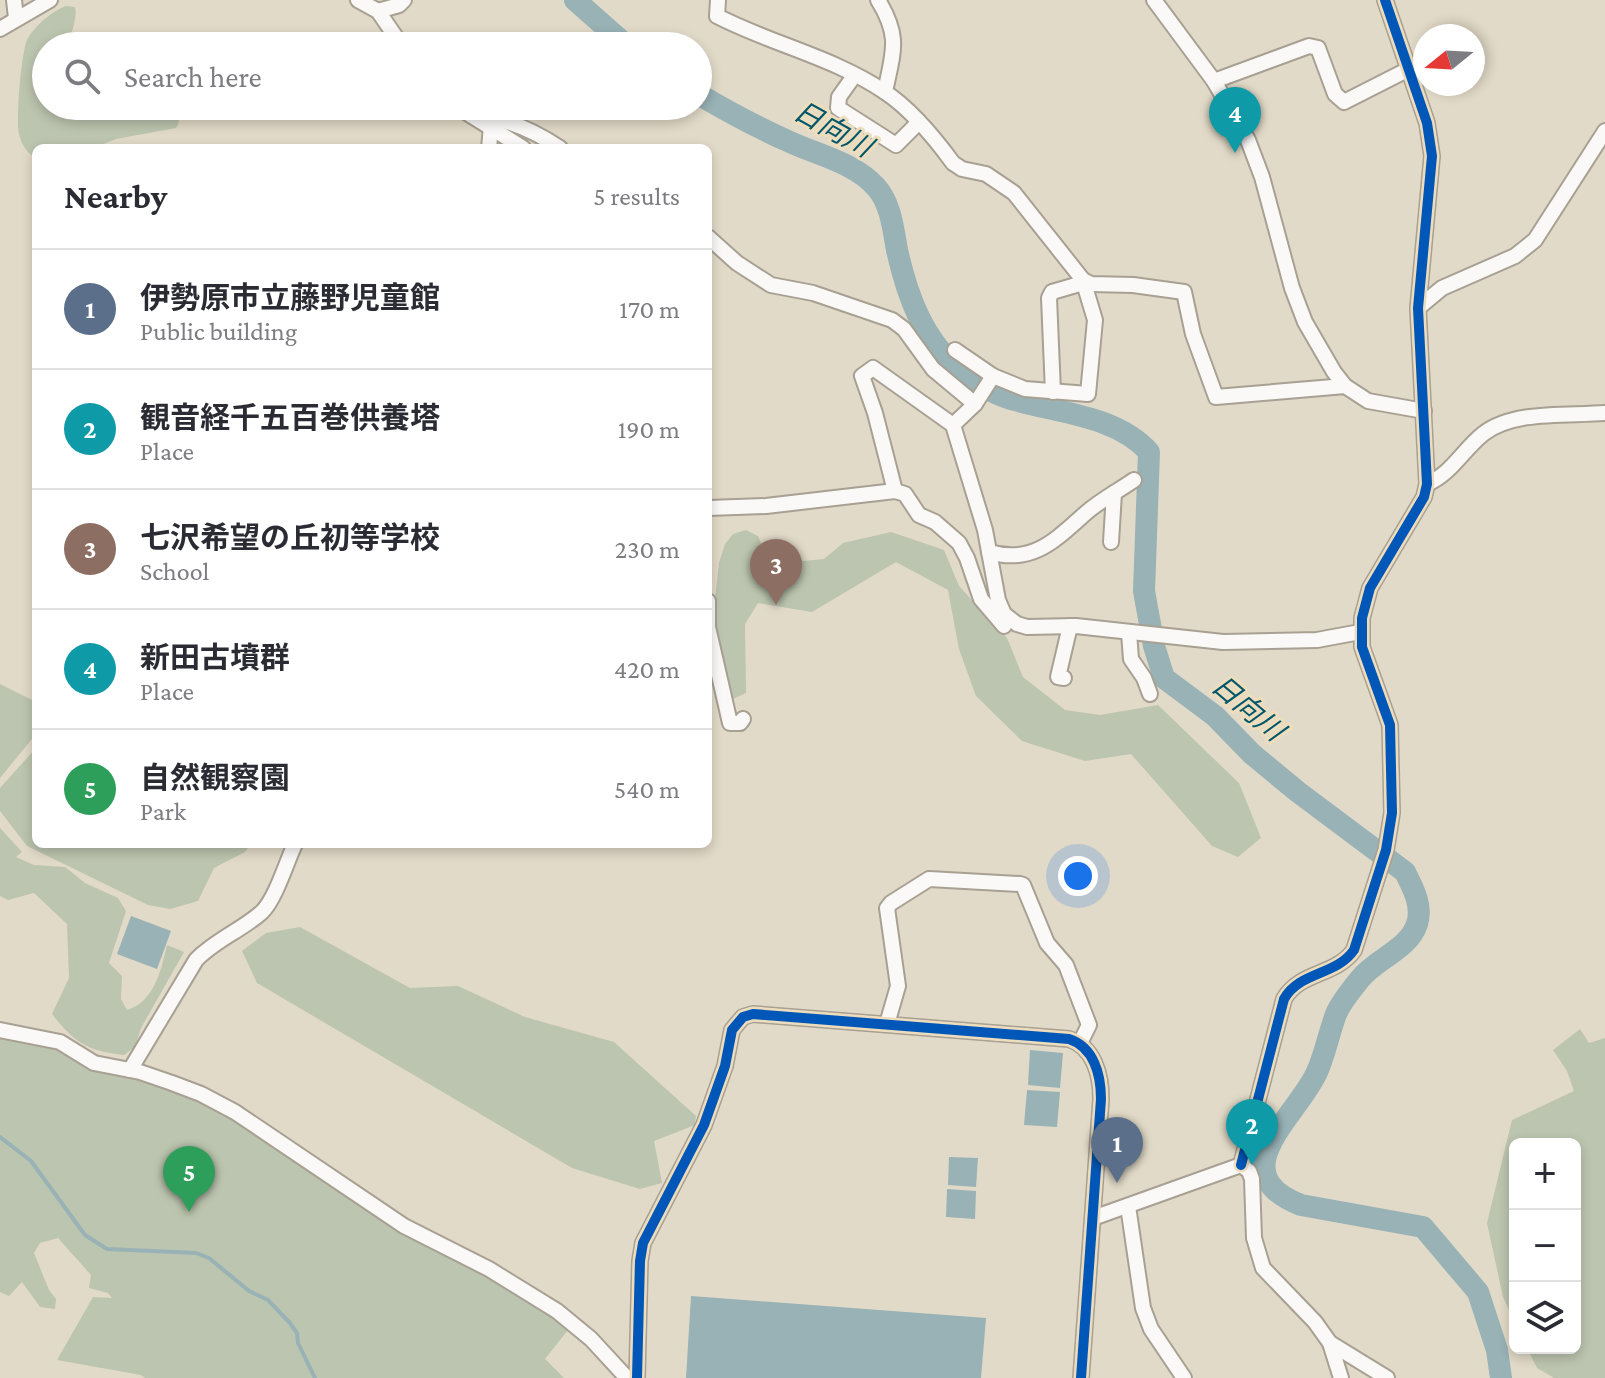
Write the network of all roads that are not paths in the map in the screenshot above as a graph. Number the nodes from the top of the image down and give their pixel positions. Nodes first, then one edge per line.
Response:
1 (14, 0) edge
2 (50, 0) edge
3 (358, 0) edge
4 (404, 0) edge
5 (718, 0) edge
6 (878, 0) edge
7 (1154, 0) edge
8 (1385, 0) edge
9 (378, 11) junction
10 (16, 18) junction
11 (0, 29) edge
12 (392, 32) edge
13 (1409, 69) junction
14 (854, 76) junction
15 (1214, 81) junction
16 (885, 92) junction
17 (479, 120) edge
18 (502, 120) edge
19 (919, 122) junction
20 (491, 127) junction
21 (1605, 131) edge
22 (489, 144) edge
23 (517, 144) edge
24 (554, 144) edge
25 (712, 241) edge
26 (1083, 282) junction
27 (1418, 308) junction
28 (955, 350) dead end
29 (992, 378) junction
30 (1345, 386) junction
31 (1053, 392) junction
32 (976, 402) junction
33 (1424, 411) junction
34 (1605, 413) edge
35 (953, 425) junction
36 (1134, 480) dead end
37 (1427, 484) junction
38 (895, 491) junction
39 (1114, 493) junction
40 (712, 508) edge
41 (1111, 542) dead end
42 (989, 552) junction
43 (1070, 626) junction
44 (1027, 627) junction
45 (1360, 632) junction
46 (1136, 634) junction
47 (712, 644) edge
48 (1064, 678) dead end
49 (1150, 694) dead end
50 (743, 719) dead end
51 (293, 848) edge
52 (887, 1024) junction
53 (0, 1030) edge
54 (1080, 1043) junction
55 (130, 1070) junction
56 (1241, 1165) junction
57 (1128, 1206) junction
58 (1093, 1218) junction
59 (1330, 1343) junction
60 (627, 1378) edge
61 (637, 1378) edge
62 (1081, 1378) edge
63 (1184, 1378) edge
64 (1341, 1378) edge
65 (1387, 1378) edge

1 - 10 street
2 - 10 street
3 - 9 street
4 - 9 street
5 - 14 street
6 - 16 street
7 - 15 street
8 - 13 street
9 - 12 street
10 - 11 street
13 - 15 street
13 - 27 street
14 - 16 street
14 - 19 street
15 - 30 street
16 - 19 street
17 - 20 street
18 - 24 street
19 - 26 street
20 - 22 street
20 - 23 street
21 - 27 street
25 - 32 street
26 - 30 street
26 - 31 street
26 - 31 street
27 - 33 street
28 - 29 street
29 - 31 street
29 - 32 street
30 - 33 street
32 - 35 street
33 - 37 street
34 - 37 street
35 - 38 street
35 - 42 street
36 - 39 street
37 - 45 street
38 - 40 street
38 - 44 street
39 - 41 street
39 - 42 street
42 - 44 street
43 - 44 street
43 - 46 street
43 - 48 street
45 - 46 street
45 - 56 street
46 - 49 street
47 - 50 street
51 - 55 street
52 - 54 street
52 - 54 street
52 - 61 street
53 - 55 street
54 - 58 street
55 - 60 street
56 - 57 street
56 - 59 street
57 - 58 street
57 - 63 street
58 - 62 street
59 - 64 street
59 - 65 street

